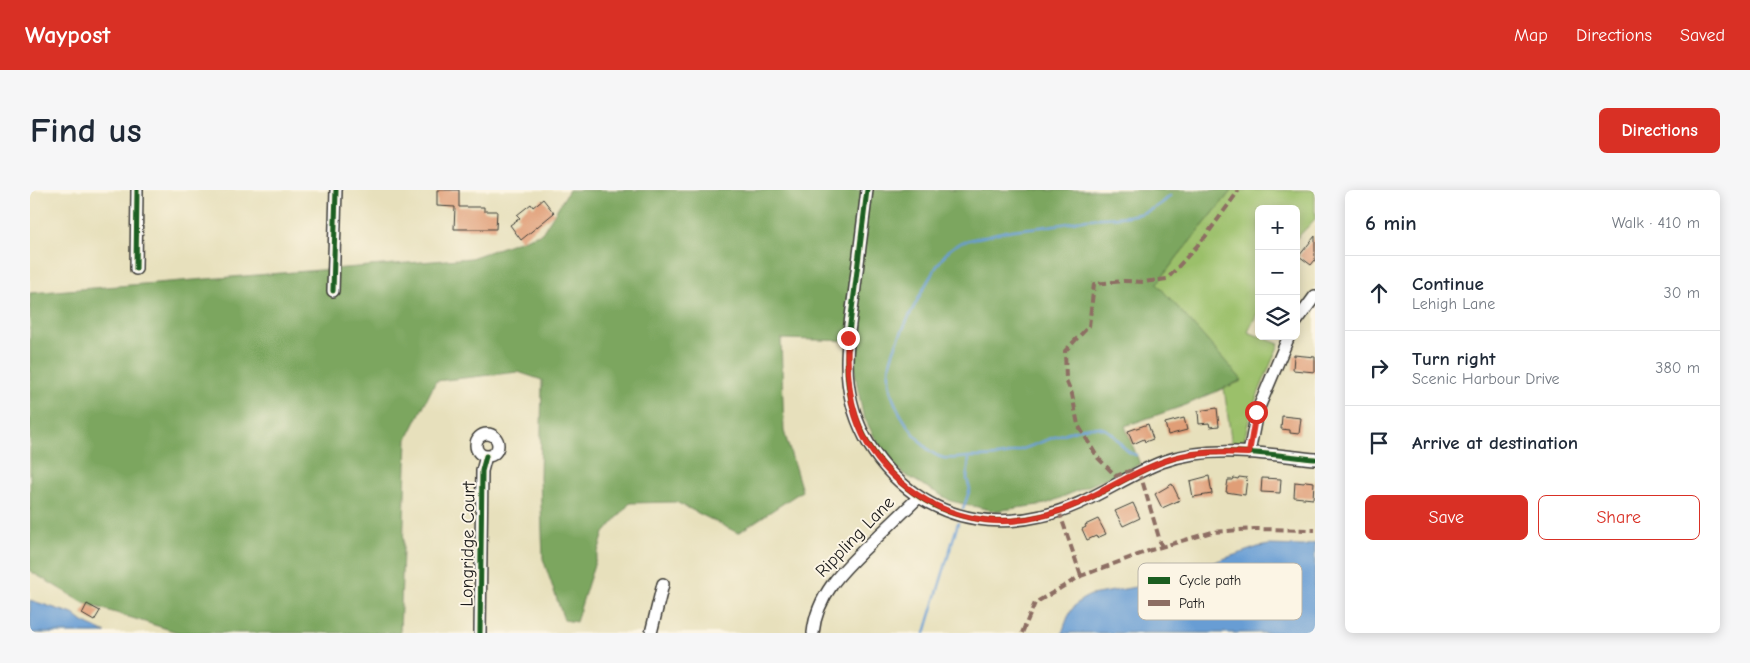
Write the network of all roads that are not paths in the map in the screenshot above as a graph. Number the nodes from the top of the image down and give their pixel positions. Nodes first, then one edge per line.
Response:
1 (138, 190) edge
2 (336, 190) edge
3 (867, 190) edge
4 (136, 269) dead end
5 (333, 291) dead end
6 (1315, 296) edge
7 (1300, 317) edge
8 (1287, 340) edge
9 (1249, 453) junction
10 (486, 456) dead end
11 (1315, 459) edge
12 (919, 497) junction
13 (663, 584) dead end
14 (480, 633) edge
15 (651, 633) edge
16 (813, 633) edge

1 - 4 street
2 - 5 street
3 - 12 street
6 - 7 street
8 - 9 street
9 - 11 street
9 - 12 street
10 - 14 street, Longridge Court
12 - 16 street, Rippling Lane
13 - 15 street

